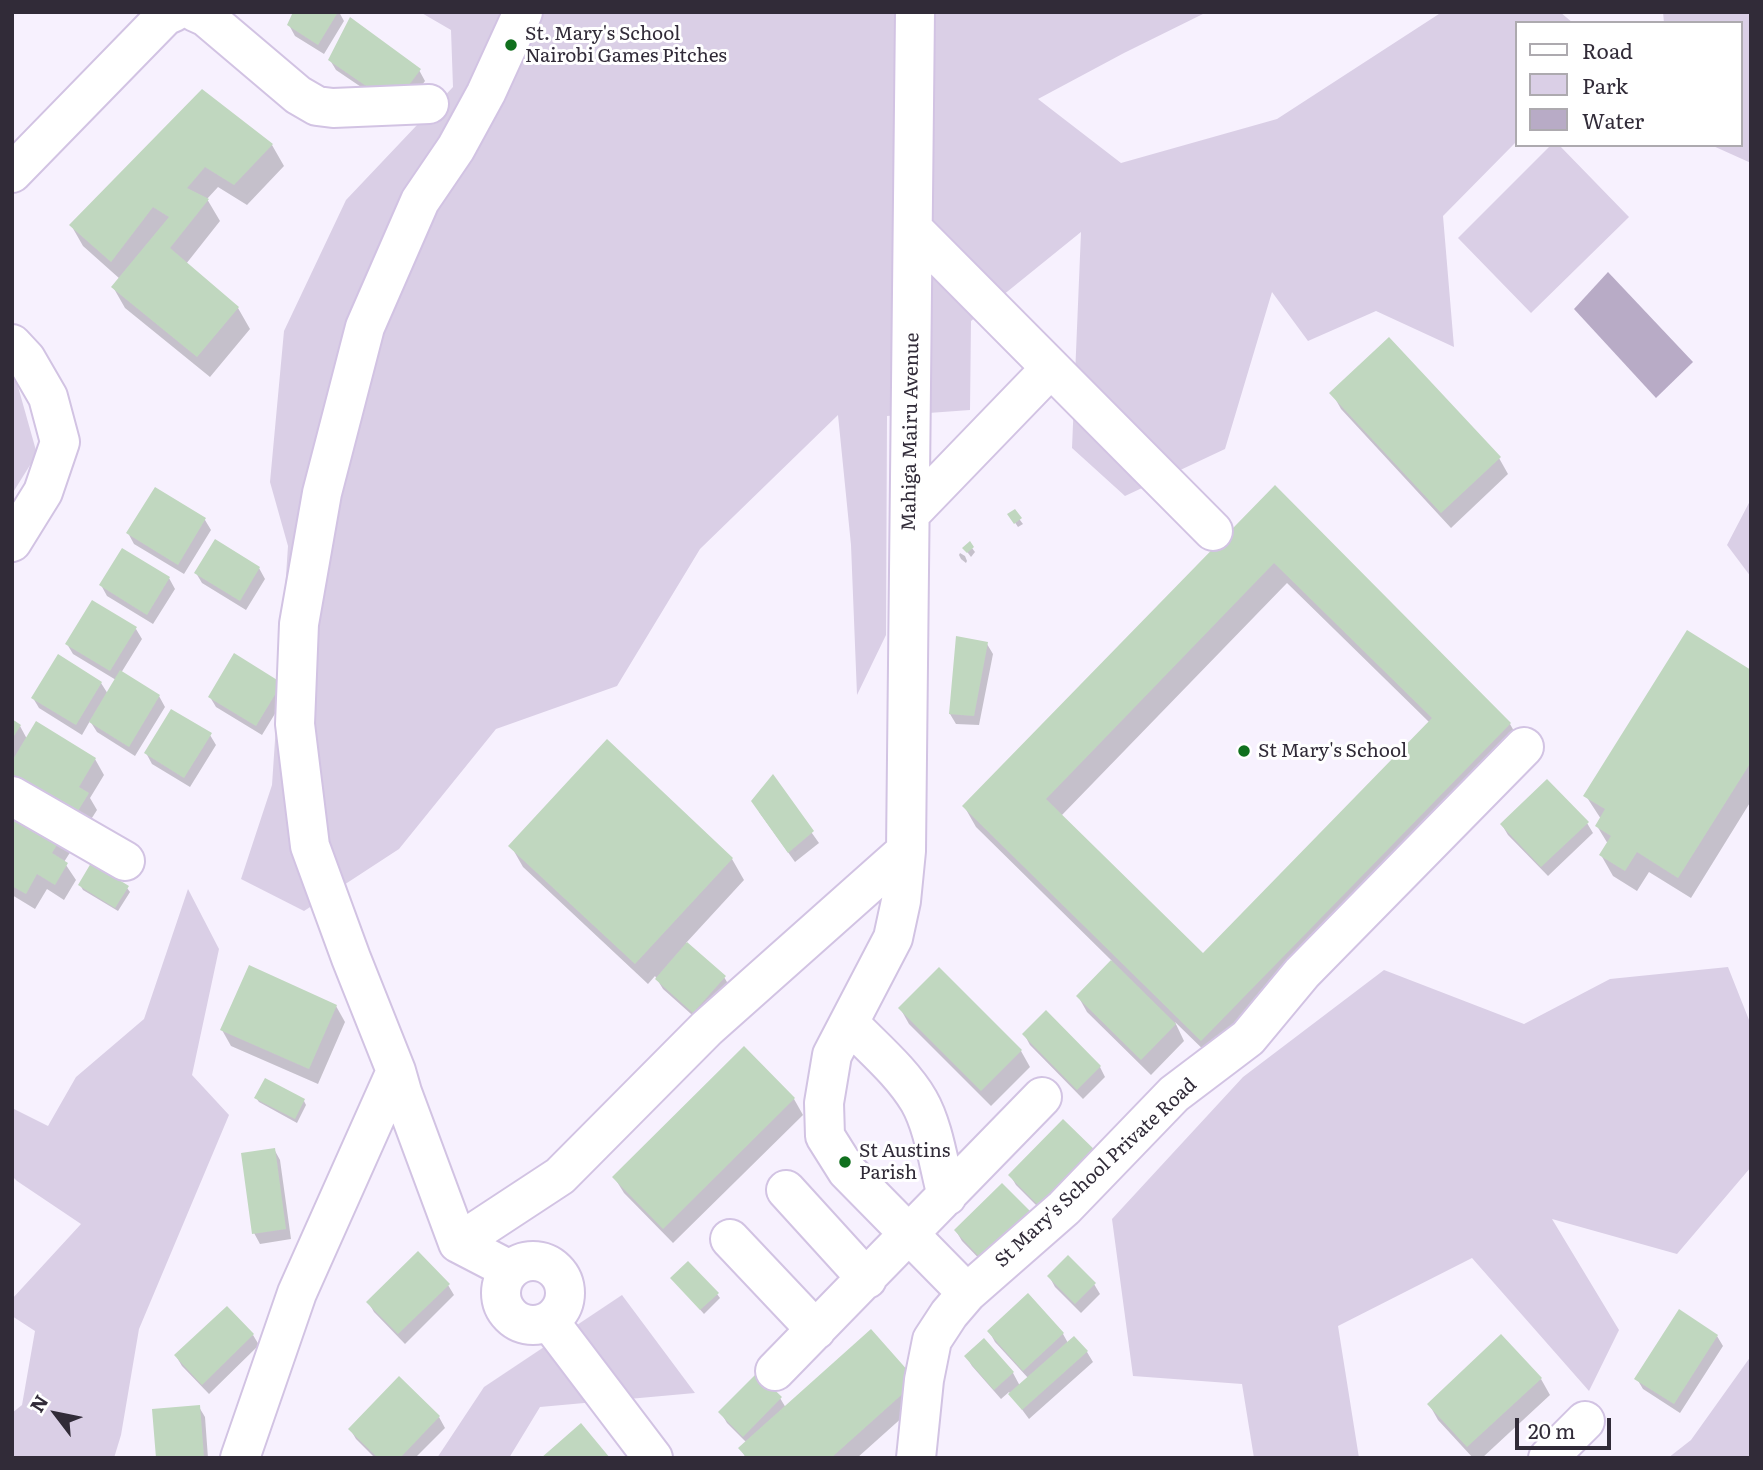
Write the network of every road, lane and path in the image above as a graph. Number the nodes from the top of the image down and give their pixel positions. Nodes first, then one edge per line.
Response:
1 (174, 12) edge
2 (195, 12) edge
3 (523, 12) edge
4 (915, 12) edge
5 (429, 104) dead end
6 (12, 173) edge
7 (913, 229) junction
8 (12, 344) edge
9 (1051, 368) junction
10 (910, 514) junction
11 (1213, 531) dead end
12 (12, 542) edge
13 (1524, 747) dead end
14 (12, 796) edge
15 (906, 851) junction
16 (125, 861) dead end
17 (849, 1023) junction
18 (396, 1071) junction
19 (1042, 1097) dead end
20 (786, 1190) dead end
21 (947, 1196) junction
22 (910, 1234) junction
23 (730, 1239) dead end
24 (458, 1243) junction
25 (867, 1279) junction
26 (967, 1293) junction
27 (816, 1330) junction
28 (775, 1371) dead end
29 (1585, 1422) dead end
30 (240, 1458) edge
31 (653, 1458) edge
32 (916, 1458) edge
33 (1548, 1458) edge

1 - 6 street
2 - 5 street
3 - 18 street
4 - 7 street, Mahiga Mairu Avenue
7 - 9 street
7 - 10 street, Mahiga Mairu Avenue
8 - 12 street
9 - 10 street
9 - 11 street
10 - 15 street, Mahiga Mairu Avenue
13 - 26 street, St Mary's School Private Road
14 - 16 street
15 - 17 street, Mahiga Mairu Avenue
15 - 24 street
17 - 21 street
17 - 22 street, Mahiga Mairu Avenue
18 - 24 street
18 - 30 street
19 - 21 street
20 - 25 street
21 - 22 street
22 - 25 street
22 - 26 street, Mahiga Mairu Avenue
23 - 27 street
24 - 31 street
25 - 27 street
26 - 32 street, St Mary's School Private Road
27 - 28 street
29 - 33 street

